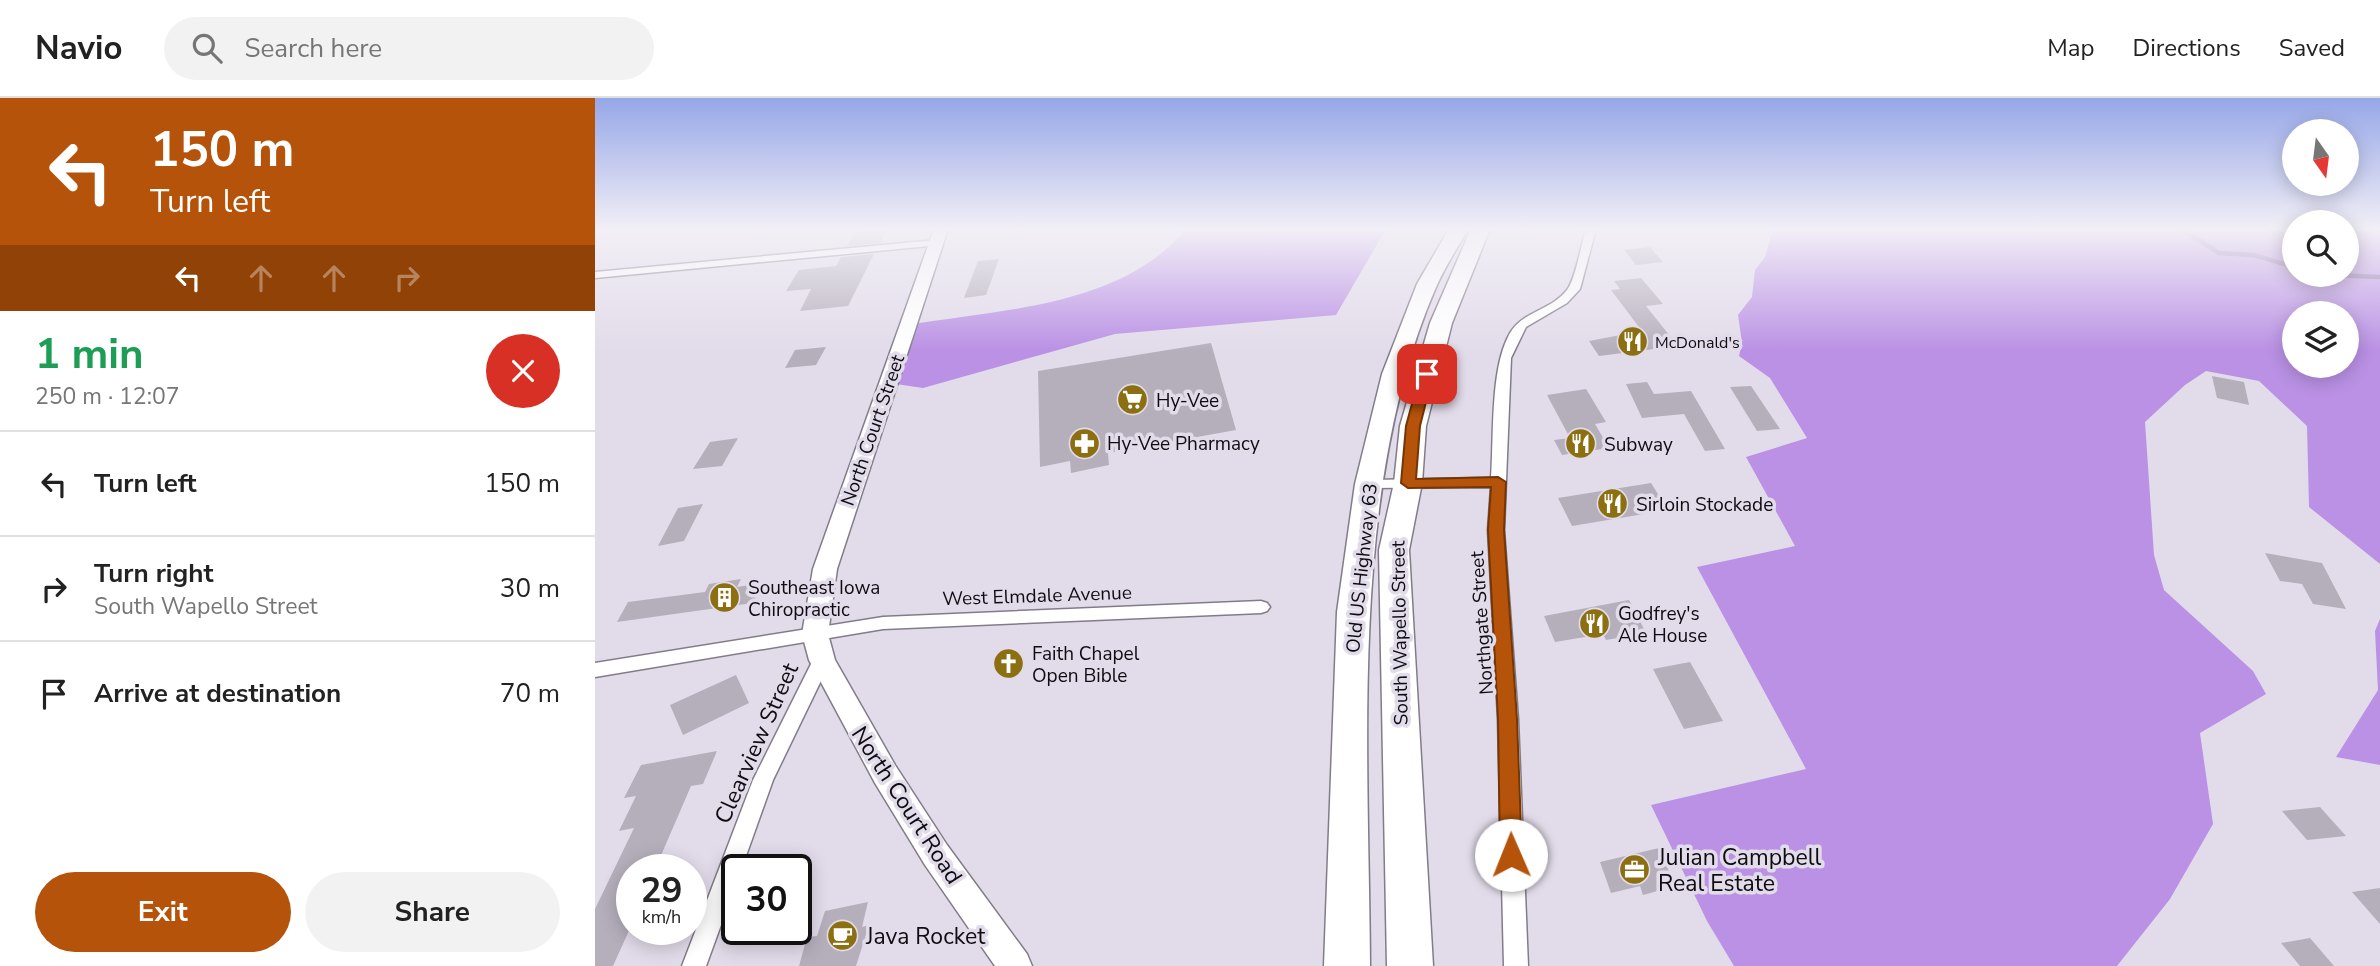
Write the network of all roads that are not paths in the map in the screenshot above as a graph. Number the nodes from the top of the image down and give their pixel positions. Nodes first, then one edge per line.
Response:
1 (643, 270) edge
2 (927, 270) edge
3 (1435, 270) edge
4 (1464, 270) edge
5 (1580, 270) edge
6 (595, 275) edge
7 (1498, 482) junction
8 (1408, 483) junction
9 (1369, 484) junction
10 (1261, 607) dead end
11 (819, 647) junction
12 (595, 670) edge
13 (694, 966) edge
14 (1015, 966) edge
15 (1347, 966) edge
16 (1410, 966) edge
17 (1516, 966) edge

1 - 6 street
2 - 11 main road, North Court Street
3 - 9 highway, Old US Highway 63
4 - 8 highway, South Wapello Street
5 - 7 street, Northgate Street
7 - 8 street
7 - 17 street, Northgate Street
8 - 9 street
8 - 16 highway, South Wapello Street
9 - 15 highway, Old US Highway 63
10 - 11 street, West Elmdale Avenue
11 - 12 street, West Elmdale Avenue
11 - 13 street, Clearview Street
11 - 14 main road, North Court Road

